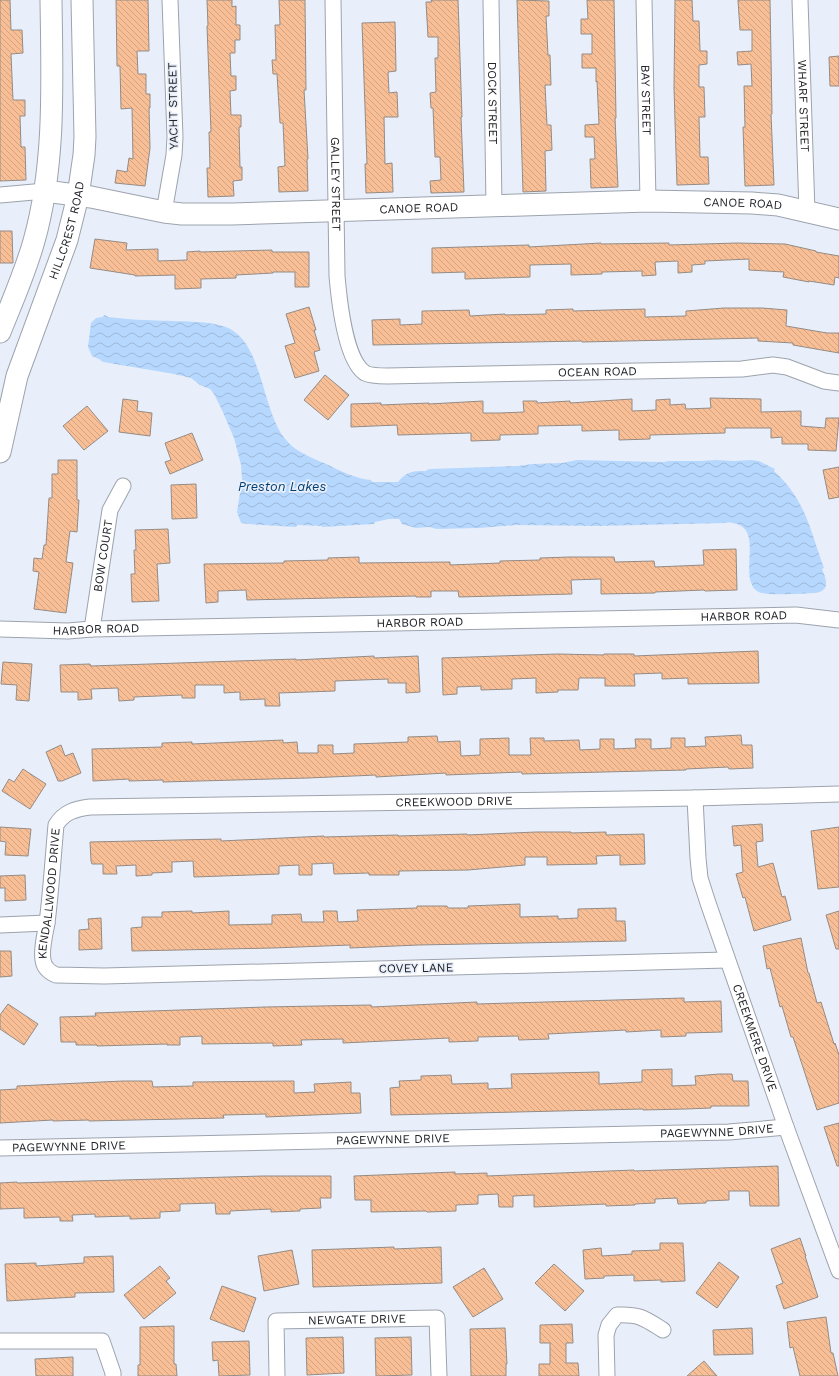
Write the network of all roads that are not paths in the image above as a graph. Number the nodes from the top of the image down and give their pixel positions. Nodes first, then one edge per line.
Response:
1 (50, 0) edge
2 (82, 0) edge
3 (170, 0) edge
4 (333, 0) edge
5 (491, 0) edge
6 (644, 0) edge
7 (800, 0) edge
8 (45, 191) junction
9 (0, 195) edge
10 (78, 196) junction
11 (648, 201) junction
12 (494, 206) junction
13 (337, 211) junction
14 (164, 212) junction
15 (807, 212) junction
16 (839, 219) edge
17 (0, 332) edge
18 (357, 366) joint
19 (8, 372) edge
20 (839, 383) edge
21 (0, 452) edge
22 (123, 486) dead end
23 (839, 620) edge
24 (92, 628) junction
25 (0, 629) edge
26 (839, 794) edge
27 (695, 798) junction
28 (69, 812) joint
29 (47, 923) junction
30 (0, 925) edge
31 (727, 960) junction
32 (104, 976) joint
33 (786, 1127) junction
34 (0, 1148) edge
35 (839, 1270) edge
36 (663, 1330) dead end
37 (0, 1340) edge
38 (113, 1376) edge
39 (278, 1376) edge
40 (439, 1376) edge
41 (607, 1376) edge

1 - 8 main road
2 - 10 main road, HILLCREST ROAD
3 - 14 street, YACHT STREET
4 - 13 street, GALLEY STREET
5 - 12 street, DOCK STREET
6 - 11 street, BAY STREET
7 - 15 street, WHARF STREET
8 - 9 street, CANOE ROAD
8 - 10 main road, CANOE ROAD
8 - 17 main road
10 - 14 main road, CANOE ROAD
10 - 19 main road, HILLCREST ROAD
11 - 12 main road, CANOE ROAD
11 - 15 main road, CANOE ROAD
12 - 13 main road, CANOE ROAD
13 - 14 main road, CANOE ROAD
13 - 18 street, GALLEY STREET
15 - 16 main road, CANOE ROAD
18 - 20 street, OCEAN ROAD
19 - 21 main road, HILLCREST ROAD
22 - 24 street, BOW COURT
23 - 24 street, HARBOR ROAD
24 - 25 street, HARBOR ROAD
26 - 27 street, CREEKWOOD DRIVE
27 - 28 street, CREEKWOOD DRIVE
27 - 31 street, CREEKMERE DRIVE
28 - 29 street, KENDALLWOOD DRIVE
29 - 30 street
29 - 32 street, KENDALLWOOD DRIVE
31 - 32 street, COVEY LANE
31 - 33 street, CREEKMERE DRIVE
33 - 34 street, PAGEWYNNE DRIVE
33 - 35 street, CREEKMERE DRIVE
36 - 41 street
37 - 38 street
39 - 40 street, NEWGATE DRIVE

